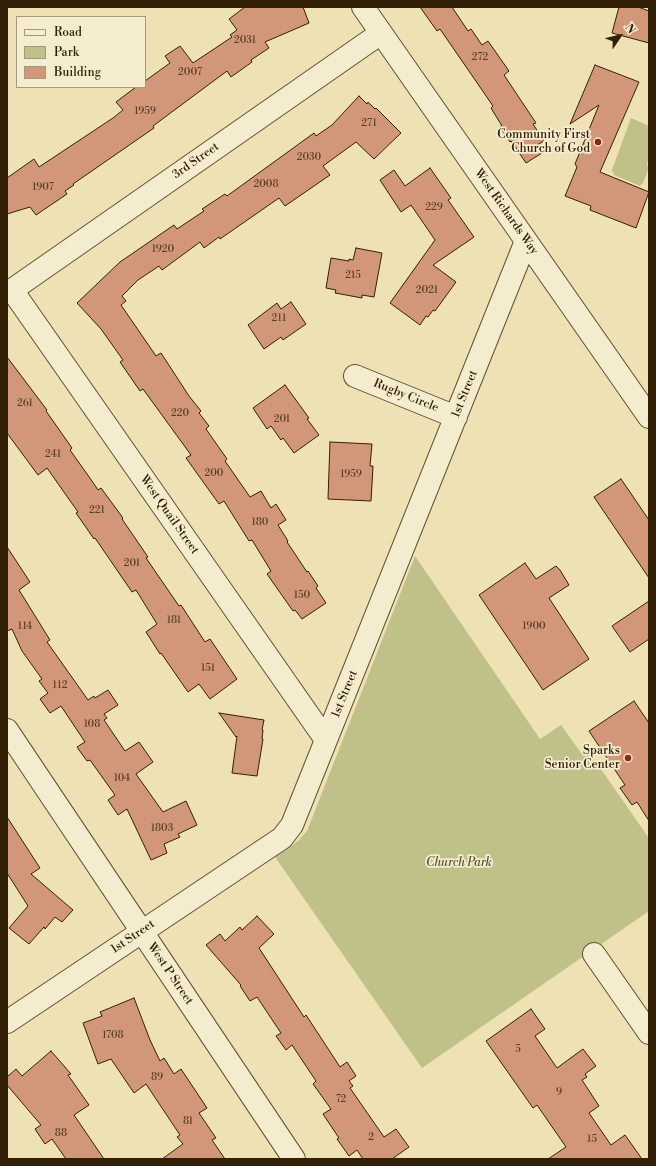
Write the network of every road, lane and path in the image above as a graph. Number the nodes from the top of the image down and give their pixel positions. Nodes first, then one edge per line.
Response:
1 (363, 7) edge
2 (381, 33) junction
3 (526, 241) junction
4 (12, 290) joint
5 (355, 376) dead end
6 (456, 416) junction
7 (649, 417) edge
8 (7, 730) edge
9 (326, 740) junction
10 (142, 932) junction
11 (594, 954) dead end
12 (7, 1022) edge
13 (649, 1033) edge
14 (294, 1159) edge

1 - 2 street, West Richards Way
2 - 3 street, West Richards Way
2 - 4 street, 3rd Street
3 - 6 street, 1st Street
3 - 7 street, West Richards Way
4 - 9 street, West Quail Street
5 - 6 street, Rugby Circle
6 - 9 street, 1st Street
8 - 10 street, West P Street
9 - 10 street, 1st Street
10 - 12 street, 1st Street
10 - 14 street, West P Street
11 - 13 street

